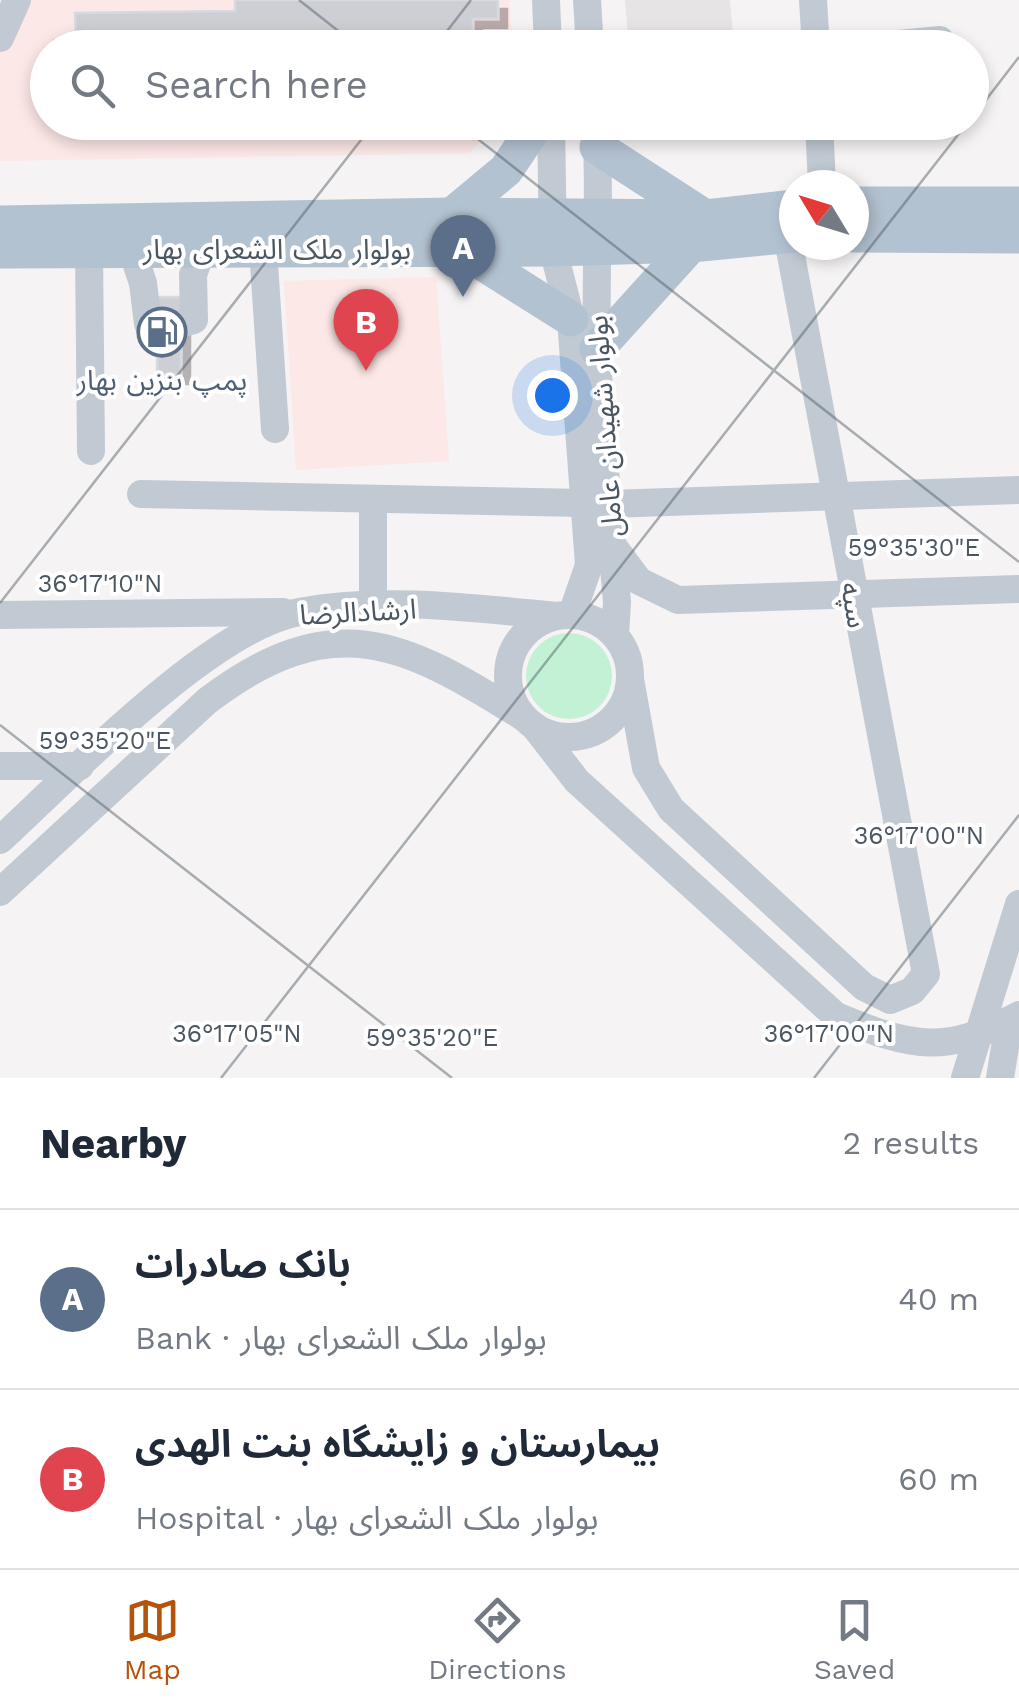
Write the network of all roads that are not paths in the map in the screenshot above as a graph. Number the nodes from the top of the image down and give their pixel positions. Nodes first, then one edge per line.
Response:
1 (18, 0) edge
2 (546, 0) edge
3 (587, 0) edge
4 (813, 0) edge
5 (547, 30) edge
6 (589, 30) edge
7 (815, 30) edge
8 (0, 38) edge
9 (533, 140) edge
10 (548, 140) edge
11 (597, 140) edge
12 (604, 140) edge
13 (820, 140) edge
14 (821, 170) edge
15 (869, 204) edge
16 (1019, 204) edge
17 (0, 223) edge
18 (779, 226) edge
19 (698, 231) junction
20 (455, 232) junction
21 (600, 232) junction
22 (554, 234) junction
23 (869, 235) edge
24 (1019, 236) edge
25 (202, 249) junction
26 (263, 249) junction
27 (89, 250) junction
28 (132, 250) junction
29 (0, 251) edge
30 (798, 260) edge
31 (572, 319) junction
32 (597, 348) junction
33 (275, 430) dead end
34 (91, 451) dead end
35 (1019, 490) edge
36 (141, 494) dead end
37 (836, 499) junction
38 (373, 500) junction
39 (596, 504) junction
40 (613, 546) junction
41 (1019, 589) edge
42 (851, 592) junction
43 (373, 607) junction
44 (300, 612) junction
45 (0, 615) edge
46 (565, 615) junction
47 (615, 635) junction
48 (630, 679) junction
49 (529, 722) junction
50 (0, 766) edge
51 (80, 766) junction
52 (0, 840) edge
53 (0, 892) edge
54 (1019, 904) edge
55 (1019, 1015) edge
56 (1019, 1032) edge
57 (976, 1038) junction
58 (964, 1078) edge
59 (1000, 1078) edge

1 - 8 street
2 - 5 street
3 - 6 street
4 - 7 street
9 - 20 main road
10 - 22 street, بولوار شهیدان عامل
11 - 21 street, بولوار شهیدان عامل
12 - 19 main road
13 - 14 street
15 - 16 main road
17 - 20 main road
18 - 19 main road, بولوار ملک الشعرای بهار
19 - 21 main road, بولوار ملک الشعرای بهار
19 - 32 main road
20 - 22 main road, بولوار ملک الشعرای بهار
20 - 26 main road, بولوار ملک الشعرای بهار
20 - 31 main road
21 - 22 main road, بولوار ملک الشعرای بهار
21 - 32 street, بولوار شهیدان عامل
22 - 31 street, بولوار شهیدان عامل
23 - 24 main road
25 - 26 main road, بولوار ملک الشعرای بهار
25 - 28 main road, بولوار ملک الشعرای بهار
25 - 28 street
26 - 33 street
27 - 28 main road, بولوار ملک الشعرای بهار
27 - 29 main road, بولوار ملک الشعرای بهار
27 - 34 street
30 - 37 street, سپه
31 - 39 street, بولوار شهیدان عامل
32 - 39 street, بولوار شهیدان عامل
35 - 37 street
36 - 38 street
37 - 39 street
37 - 42 street, سپه
38 - 39 street
38 - 43 street
39 - 40 street, بولوار شهیدان عامل
39 - 46 street, بولوار شهیدان عامل
40 - 42 street
40 - 47 street, بولوار شهیدان عامل
41 - 42 street
42 - 48 street, سپه
43 - 44 street, ارشادالرضا
43 - 46 street, ارشادالرضا
44 - 45 street
44 - 51 street, ارشادالرضا
46 - 47 street
46 - 49 street
47 - 48 street
48 - 49 street
49 - 53 street, ارشادالرضا
49 - 57 street, ارشادالرضا
50 - 51 street
51 - 52 street, ارشادالرضا
54 - 57 street
55 - 57 street
56 - 59 street
57 - 58 street

